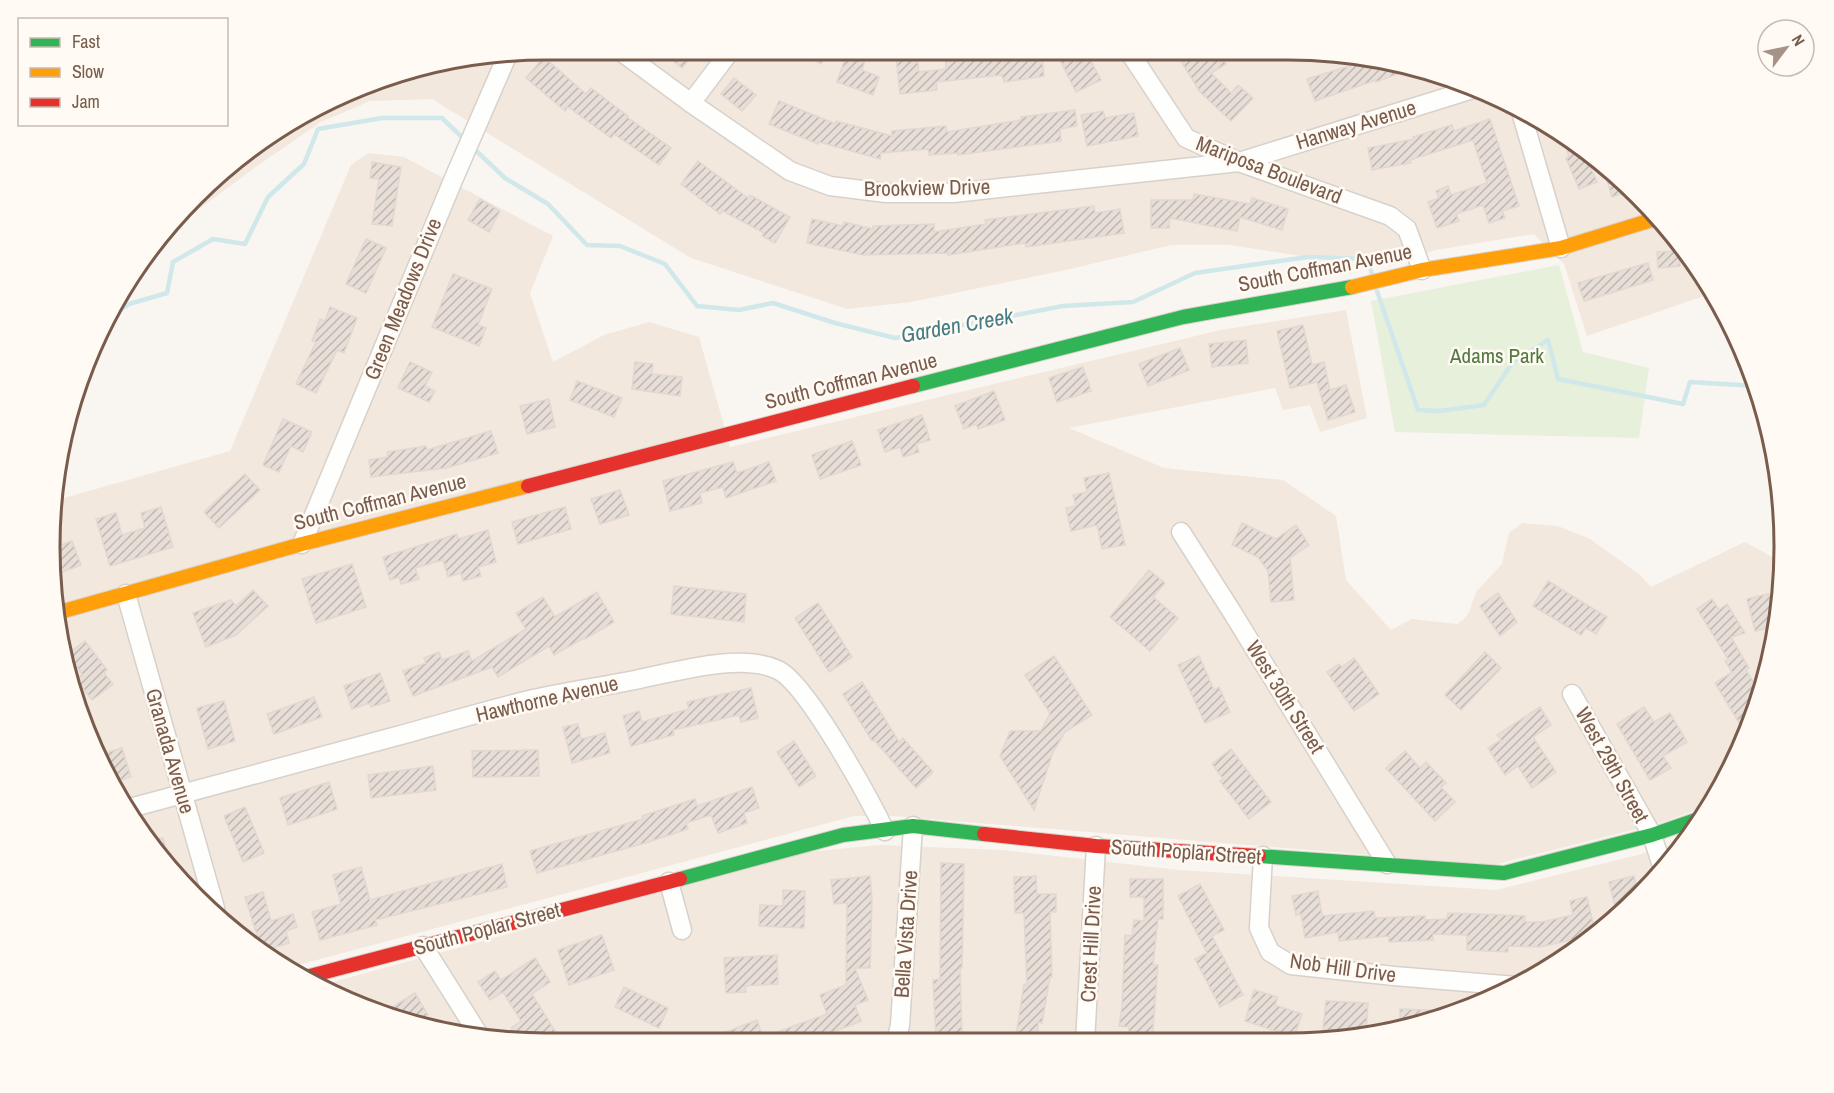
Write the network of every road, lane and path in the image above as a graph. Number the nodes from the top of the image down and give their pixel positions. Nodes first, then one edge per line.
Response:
1 (633, 60) edge
2 (723, 60) edge
3 (1135, 60) edge
4 (504, 62) edge
5 (1462, 93) edge
6 (691, 103) junction
7 (1524, 121) edge
8 (1239, 162) junction
9 (1649, 221) edge
10 (1561, 248) junction
11 (1422, 270) junction
12 (1181, 532) dead end
13 (302, 544) junction
14 (126, 594) junction
15 (64, 611) edge
16 (1572, 694) dead end
17 (183, 794) junction
18 (135, 807) edge
19 (1688, 823) edge
20 (914, 826) junction
21 (885, 831) junction
22 (1652, 835) junction
23 (1096, 846) junction
24 (1263, 856) junction
25 (1660, 859) edge
26 (1387, 864) junction
27 (669, 882) junction
28 (213, 901) edge
29 (682, 930) dead end
30 (423, 946) junction
31 (315, 975) edge
32 (1499, 985) edge
33 (474, 1028) edge
34 (898, 1033) edge
35 (1086, 1033) edge

1 - 6 street, Brookview Drive
2 - 6 street
3 - 8 street, Mariposa Boulevard
4 - 13 street, Green Meadows Drive
5 - 8 street, Hanway Avenue
6 - 8 street, Brookview Drive
7 - 10 street
8 - 11 street, Mariposa Boulevard
9 - 10 street, South Coffman Avenue
10 - 11 street, South Coffman Avenue
11 - 13 street, South Coffman Avenue
12 - 26 street, West 30th Street
13 - 14 street, South Coffman Avenue
14 - 15 street, South Coffman Avenue
14 - 17 street, Granada Avenue
16 - 22 street, West 29th Street
17 - 18 street, Hawthorne Avenue
17 - 21 street, Hawthorne Avenue
17 - 28 street, Granada Avenue
19 - 22 street, South Poplar Street
20 - 21 street, South Poplar Street
20 - 23 street, South Poplar Street
20 - 34 street, Bella Vista Drive
21 - 27 street, South Poplar Street
22 - 25 street
22 - 26 street, South Poplar Street
23 - 24 street, South Poplar Street
23 - 35 street, Crest Hill Drive
24 - 26 street, South Poplar Street
24 - 32 street, Nob Hill Drive
27 - 29 street
27 - 30 street, South Poplar Street
30 - 31 street, South Poplar Street
30 - 33 street

